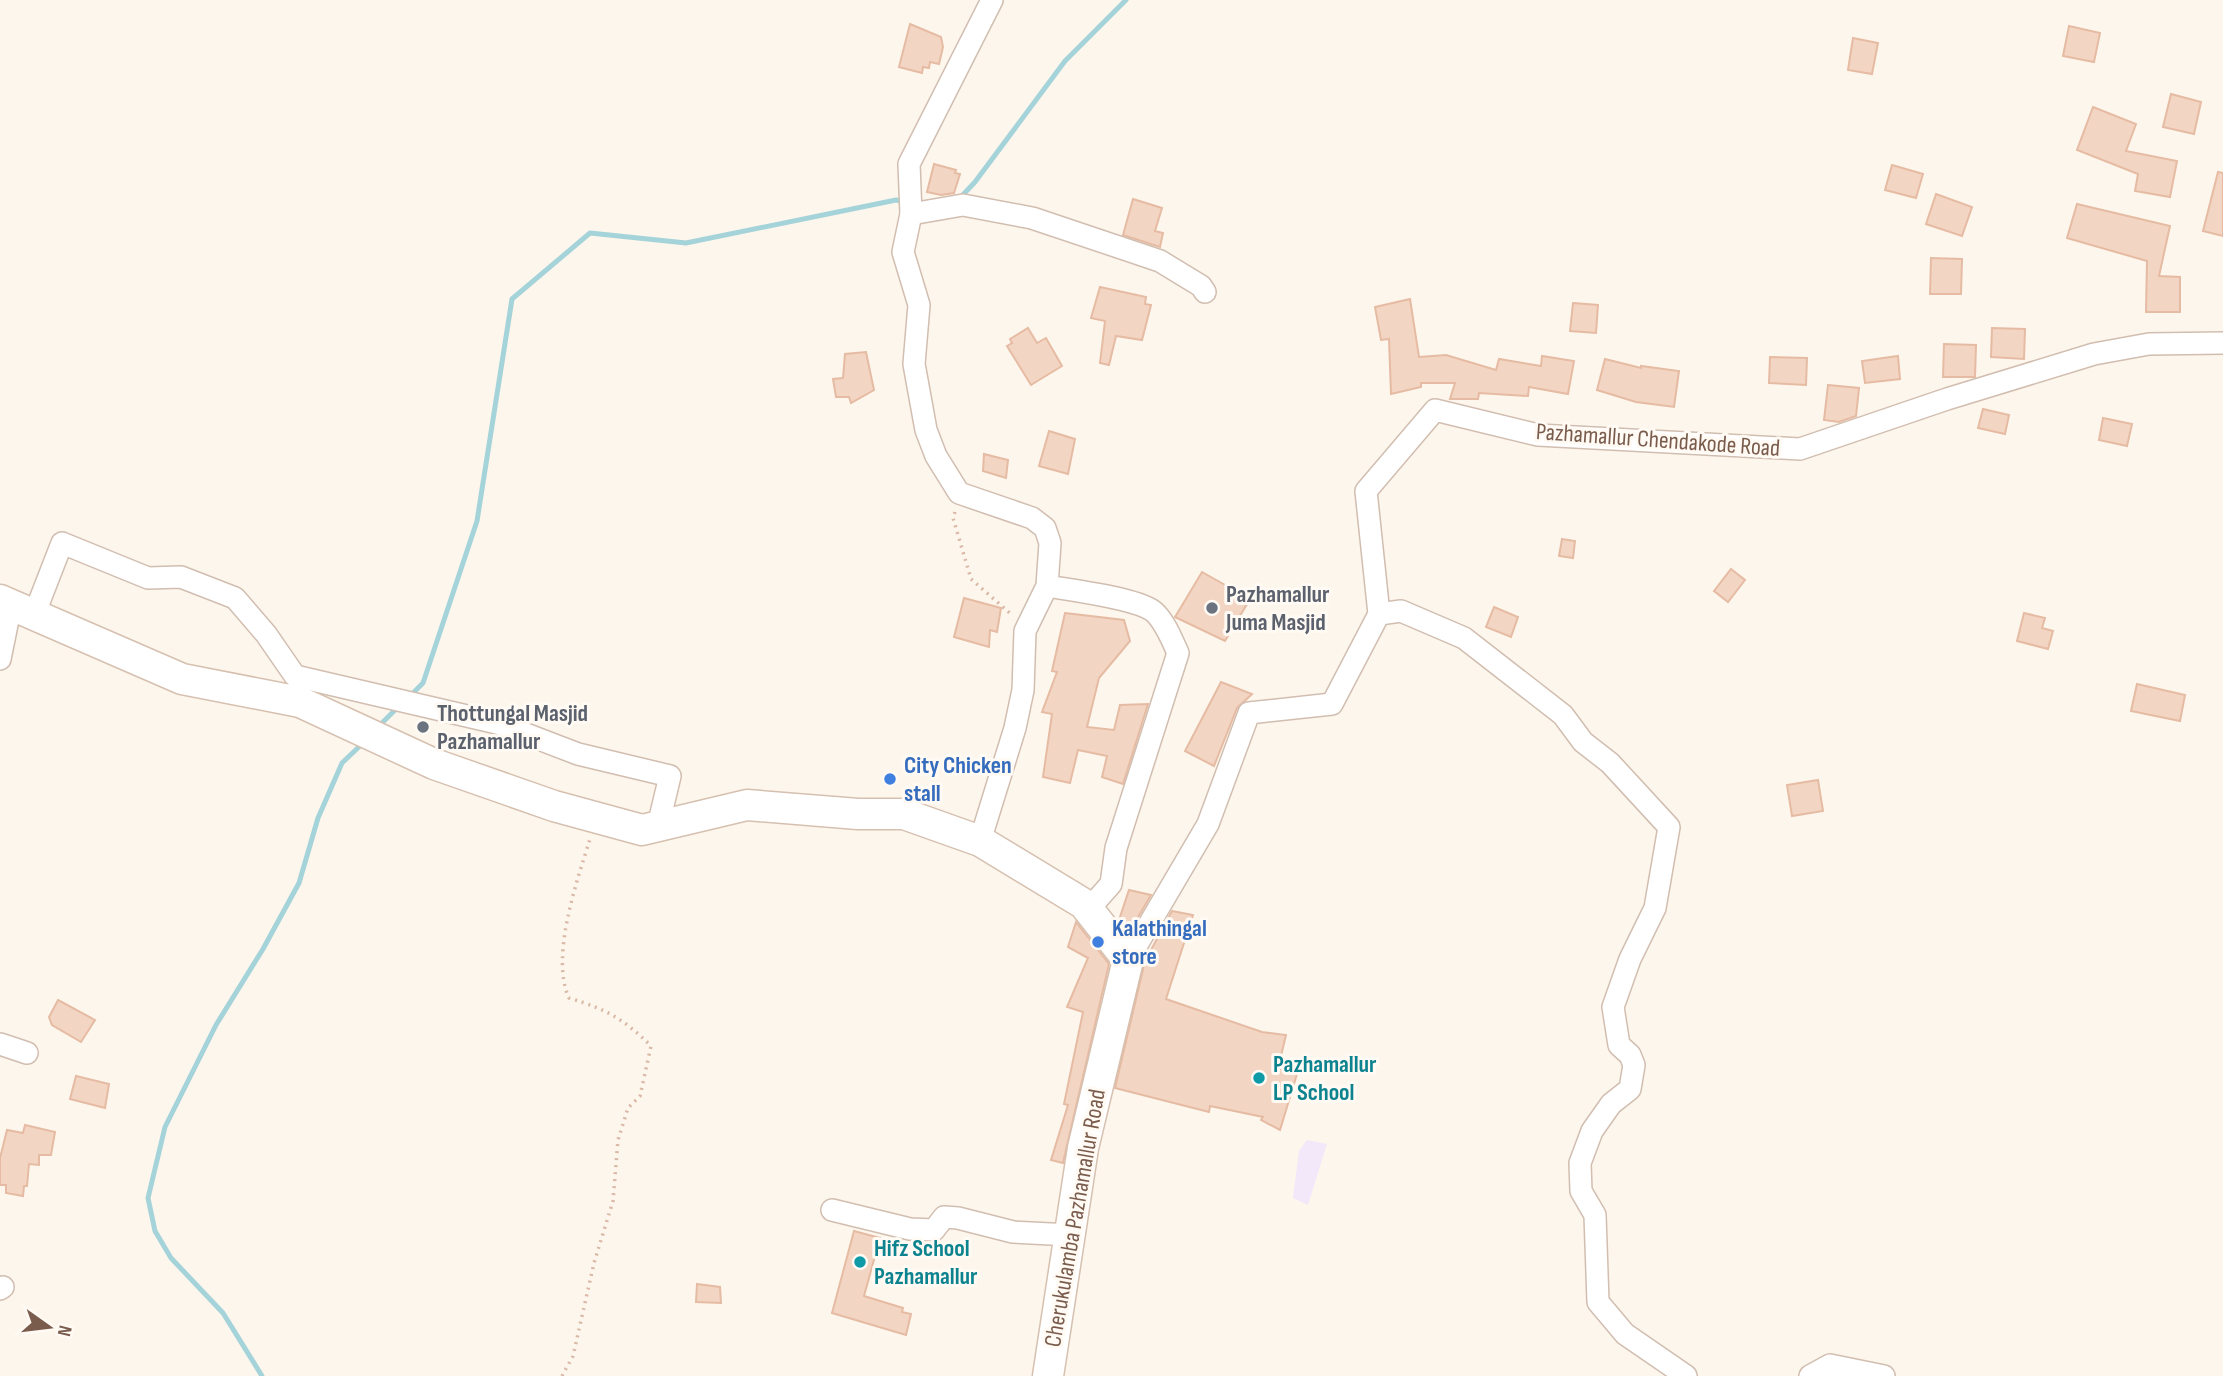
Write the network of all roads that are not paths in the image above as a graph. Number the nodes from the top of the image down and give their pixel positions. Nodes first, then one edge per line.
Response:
1 (989, 3) edge
2 (910, 213) junction
3 (1205, 292) dead end
4 (2223, 343) edge
5 (1047, 586) junction
6 (15, 607) edge
7 (1379, 614) junction
8 (0, 659) edge
9 (658, 826) junction
10 (980, 841) junction
11 (1088, 910) junction
12 (1128, 960) junction
13 (0, 1044) edge
14 (27, 1053) dead end
15 (832, 1210) dead end
16 (1071, 1235) junction
17 (1048, 1376) edge
18 (1686, 1376) edge
19 (1810, 1376) edge
20 (1884, 1376) edge

1 - 2 street
2 - 3 street
2 - 5 street
4 - 7 street, Pazhamallur Chendakode Road
5 - 10 street
5 - 11 street
6 - 8 street
6 - 9 street
6 - 9 street
7 - 12 street
7 - 18 street
9 - 10 street
10 - 11 street
11 - 12 street
12 - 16 street, Cherukulamba Pazhamallur Road
13 - 14 street
15 - 16 street
16 - 17 street, Cherukulamba Pazhamallur Road
19 - 20 street

